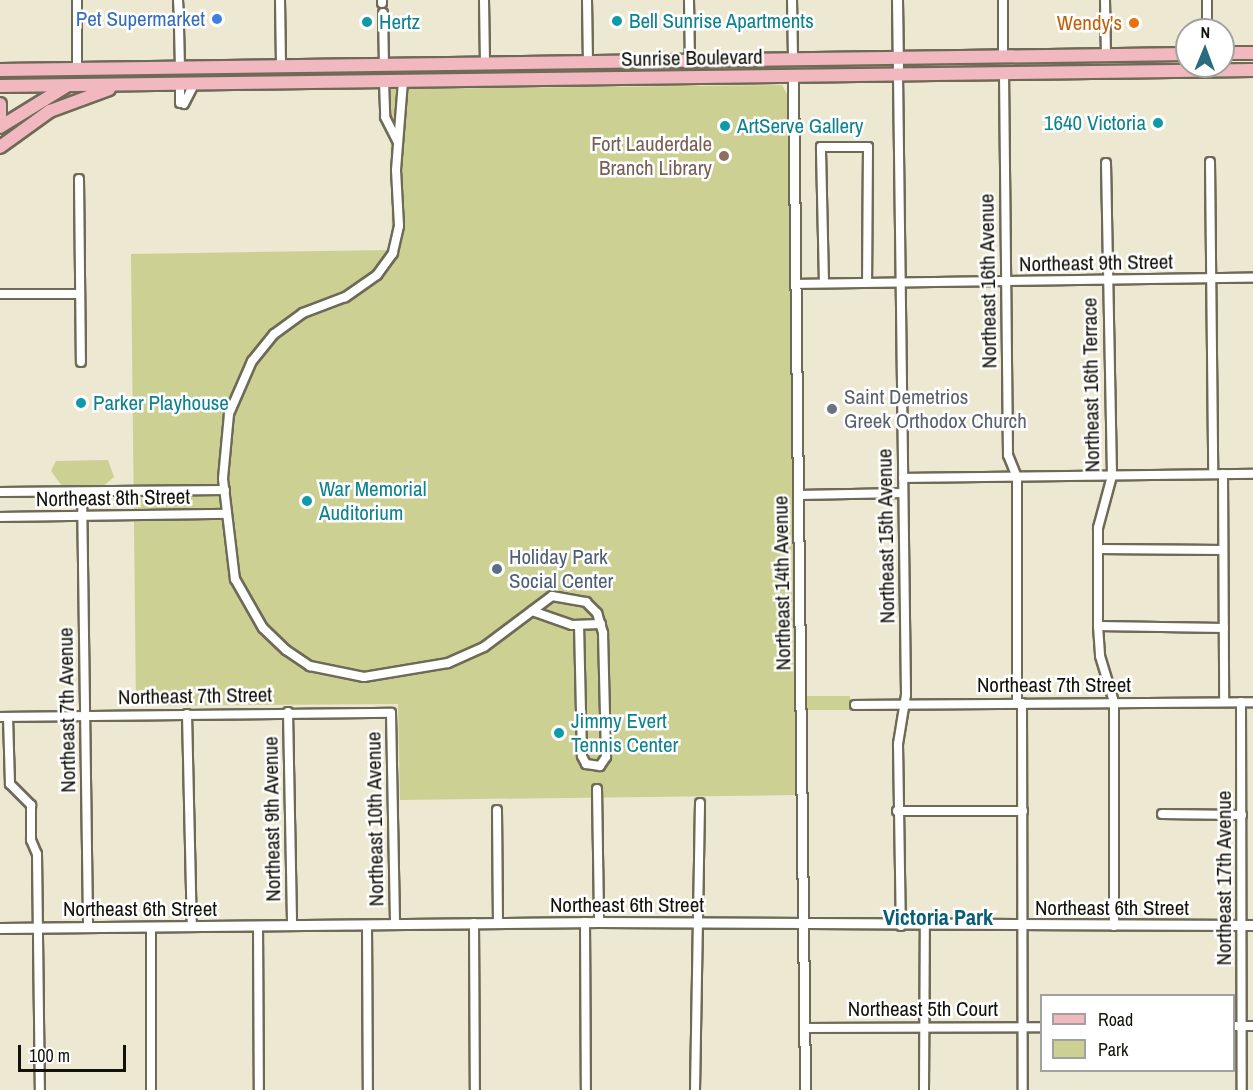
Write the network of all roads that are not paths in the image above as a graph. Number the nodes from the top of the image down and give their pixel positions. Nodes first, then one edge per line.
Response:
1 (76, 0) edge
2 (178, 0) edge
3 (280, 0) edge
4 (484, 0) edge
5 (587, 0) edge
6 (689, 0) edge
7 (792, 0) edge
8 (897, 0) edge
9 (1003, 0) edge
10 (1105, 0) edge
11 (1207, 0) edge
12 (383, 13) dead end
13 (1207, 18) edge
14 (1253, 53) edge
15 (1175, 54) edge
16 (1235, 54) edge
17 (1106, 55) junction
18 (1124, 55) junction
19 (1003, 57) junction
20 (898, 58) junction
21 (793, 60) junction
22 (690, 61) junction
23 (588, 62) junction
24 (485, 63) junction
25 (410, 64) junction
26 (384, 65) junction
27 (280, 66) junction
28 (305, 66) junction
29 (77, 67) junction
30 (180, 67) junction
31 (147, 68) junction
32 (0, 70) edge
33 (1253, 70) edge
34 (1105, 72) junction
35 (1004, 73) junction
36 (898, 75) junction
37 (793, 76) junction
38 (562, 79) junction
39 (384, 81) junction
40 (403, 81) junction
41 (282, 83) junction
42 (180, 84) junction
43 (194, 84) junction
44 (71, 85) junction
45 (130, 85) junction
46 (0, 86) edge
47 (0, 104) edge
48 (0, 126) edge
49 (397, 141) junction
50 (0, 147) edge
51 (1210, 162) dead end
52 (1106, 163) dead end
53 (79, 179) dead end
54 (1253, 278) edge
55 (1210, 279) junction
56 (1108, 280) junction
57 (867, 282) junction
58 (901, 282) junction
59 (1005, 282) junction
60 (824, 283) junction
61 (795, 284) junction
62 (0, 294) edge
63 (79, 294) junction
64 (81, 362) dead end
65 (1213, 474) junction
66 (1223, 474) junction
67 (1253, 474) edge
68 (1112, 476) junction
69 (1017, 477) junction
70 (903, 478) junction
71 (225, 490) junction
72 (0, 492) edge
73 (82, 492) junction
74 (903, 493) junction
75 (798, 495) junction
76 (227, 514) junction
77 (82, 517) junction
78 (0, 518) edge
79 (1098, 549) junction
80 (1223, 550) junction
81 (549, 599) junction
82 (532, 611) junction
83 (548, 617) junction
84 (601, 624) junction
85 (579, 626) junction
86 (1098, 626) junction
87 (1224, 628) junction
88 (1114, 702) junction
89 (1224, 702) junction
90 (1241, 702) junction
91 (1253, 702) edge
92 (1020, 703) junction
93 (903, 704) junction
94 (855, 705) dead end
95 (288, 712) junction
96 (391, 713) joint
97 (187, 714) junction
98 (86, 716) junction
99 (4, 717) edge
100 (597, 789) dead end
101 (700, 803) dead end
102 (497, 810) dead end
103 (897, 811) junction
104 (1023, 811) junction
105 (1162, 814) dead end
106 (1242, 814) junction
107 (585, 922) junction
108 (599, 922) junction
109 (474, 923) junction
110 (498, 923) junction
111 (698, 923) junction
112 (804, 923) junction
113 (367, 924) junction
114 (395, 924) junction
115 (292, 925) junction
116 (1242, 925) junction
117 (1253, 925) edge
118 (258, 926) junction
119 (901, 926) junction
120 (925, 926) junction
121 (1114, 926) junction
122 (38, 927) junction
123 (88, 927) junction
124 (151, 927) junction
125 (192, 927) junction
126 (1023, 927) junction
127 (0, 928) edge
128 (1040, 1026) edge
129 (1238, 1026) edge
130 (1253, 1026) edge
131 (1023, 1027) junction
132 (805, 1028) junction
133 (924, 1028) junction
134 (40, 1090) edge
135 (152, 1090) edge
136 (260, 1090) edge
137 (368, 1090) edge
138 (475, 1090) edge
139 (586, 1090) edge
140 (695, 1090) edge
141 (805, 1090) edge
142 (924, 1090) edge
143 (1023, 1090) edge
144 (1242, 1090) edge

1 - 29 street
2 - 30 street
3 - 27 street
4 - 24 street
5 - 23 street
6 - 22 street
7 - 21 street
8 - 20 street, Northeast 15th Avenue
9 - 19 street
10 - 17 street
11 - 13 street
12 - 26 street
14 - 16 main road
15 - 18 main road, Sunrise Boulevard
17 - 18 main road, Sunrise Boulevard
17 - 19 main road, Sunrise Boulevard
18 - 34 main road
19 - 20 main road, Sunrise Boulevard
20 - 21 main road, Sunrise Boulevard
20 - 36 street, Northeast 15th Avenue
21 - 22 main road, Sunrise Boulevard
22 - 23 main road, Sunrise Boulevard
23 - 24 main road, Sunrise Boulevard
23 - 38 main road
24 - 25 main road, Sunrise Boulevard
25 - 26 main road, Sunrise Boulevard
25 - 39 main road
26 - 28 main road, Sunrise Boulevard
27 - 28 main road, Sunrise Boulevard
27 - 30 main road, Sunrise Boulevard
28 - 41 main road
29 - 31 main road
29 - 32 main road
30 - 31 main road, Sunrise Boulevard
31 - 44 main road
33 - 34 main road, Sunrise Boulevard
34 - 35 main road, Sunrise Boulevard
35 - 36 main road, Sunrise Boulevard
35 - 59 street, Northeast 16th Avenue
36 - 37 main road, Sunrise Boulevard
36 - 58 street, Northeast 15th Avenue
37 - 38 main road, Sunrise Boulevard
37 - 61 street, Northeast 14th Avenue
38 - 40 main road, Sunrise Boulevard
39 - 40 main road, Sunrise Boulevard
39 - 41 main road, Sunrise Boulevard
39 - 49 street
40 - 49 street
41 - 43 main road, Sunrise Boulevard
42 - 43 main road, Sunrise Boulevard
42 - 43 street
42 - 45 main road, Sunrise Boulevard
44 - 45 main road, Sunrise Boulevard
44 - 46 main road
44 - 48 main road
45 - 50 main road
47 - 48 main road
49 - 71 street
51 - 55 street
52 - 56 street, Northeast 16th Terrace
53 - 63 street
54 - 55 street, Northeast 9th Street
55 - 56 street, Northeast 9th Street
55 - 65 street
56 - 59 street, Northeast 9th Street
56 - 68 street, Northeast 16th Terrace
57 - 58 street, Northeast 9th Street
57 - 60 street, Northeast 9th Street
57 - 60 street
58 - 59 street, Northeast 9th Street
58 - 70 street, Northeast 15th Avenue
59 - 69 street, Northeast 16th Avenue
60 - 61 street, Northeast 9th Street
61 - 75 street, Northeast 14th Avenue
62 - 63 street
63 - 64 street
65 - 66 street
65 - 68 street
66 - 67 street
66 - 80 street
68 - 69 street
68 - 79 street, Northeast 16th Terrace
69 - 70 street
69 - 92 street, Northeast 16th Avenue
70 - 74 street, Northeast 15th Avenue
71 - 73 street, Northeast 8th Street
71 - 76 street
72 - 73 street, Northeast 8th Street
73 - 77 street, Northeast 7th Avenue
74 - 75 street
74 - 93 street, Northeast 15th Avenue
75 - 112 street, Northeast 14th Avenue
76 - 77 street, Northeast 8th Street
76 - 82 street
77 - 78 street, Northeast 8th Street
77 - 98 street, Northeast 7th Avenue
79 - 80 street
79 - 86 street, Northeast 16th Terrace
80 - 87 street
81 - 82 street
81 - 83 street
81 - 84 street
82 - 83 street
83 - 85 street
84 - 85 street
84 - 85 street
86 - 87 street
86 - 88 street, Northeast 16th Terrace
87 - 89 street
88 - 89 street, Northeast 7th Street
88 - 92 street, Northeast 7th Street
88 - 121 street, Northeast 16th Terrace
89 - 90 street, Northeast 7th Street
90 - 91 street, Northeast 7th Street
90 - 106 street, Northeast 17th Avenue
92 - 93 street, Northeast 7th Street
92 - 104 street, Northeast 16th Avenue
93 - 94 street, Northeast 7th Street
93 - 103 street, Northeast 15th Avenue
95 - 96 street, Northeast 7th Street
95 - 97 street, Northeast 7th Street
95 - 115 street, Northeast 9th Avenue
96 - 114 street, Northeast 10th Avenue
97 - 98 street, Northeast 7th Street
97 - 125 street
98 - 99 street, Northeast 7th Street
98 - 123 street, Northeast 7th Avenue
99 - 122 street
100 - 108 street
101 - 111 street
102 - 110 street
103 - 104 street
103 - 119 street, Northeast 15th Avenue
104 - 126 street, Northeast 16th Avenue
105 - 106 street
106 - 116 street, Northeast 17th Avenue
107 - 108 street, Northeast 6th Street
107 - 110 street, Northeast 6th Street
107 - 139 street
108 - 111 street, Northeast 6th Street
109 - 110 street, Northeast 6th Street
109 - 114 street, Northeast 6th Street
109 - 138 street
111 - 112 street, Northeast 6th Street
111 - 140 street
112 - 119 street, Northeast 6th Street
112 - 132 street, Northeast 14th Avenue
113 - 114 street, Northeast 6th Street
113 - 115 street, Northeast 6th Street
113 - 137 street, Northeast 10th Avenue
115 - 118 street, Northeast 6th Street
116 - 117 street, Northeast 6th Street
116 - 121 street, Northeast 6th Street
116 - 129 street, Northeast 17th Avenue
118 - 125 street, Northeast 6th Street
118 - 136 street, Northeast 9th Avenue
119 - 120 street, Northeast 6th Street
120 - 126 street, Northeast 6th Street
120 - 133 street
121 - 126 street, Northeast 6th Street
122 - 123 street, Northeast 6th Street
122 - 127 street, Northeast 6th Street
122 - 134 street
123 - 124 street, Northeast 6th Street
124 - 125 street, Northeast 6th Street
124 - 135 street
126 - 131 street, Northeast 16th Avenue
128 - 131 street, Northeast 5th Court
129 - 130 street
129 - 144 street, Northeast 17th Avenue
131 - 133 street, Northeast 5th Court
131 - 143 street, Northeast 16th Avenue
132 - 133 street, Northeast 5th Court
132 - 141 street, Northeast 14th Avenue
133 - 142 street

